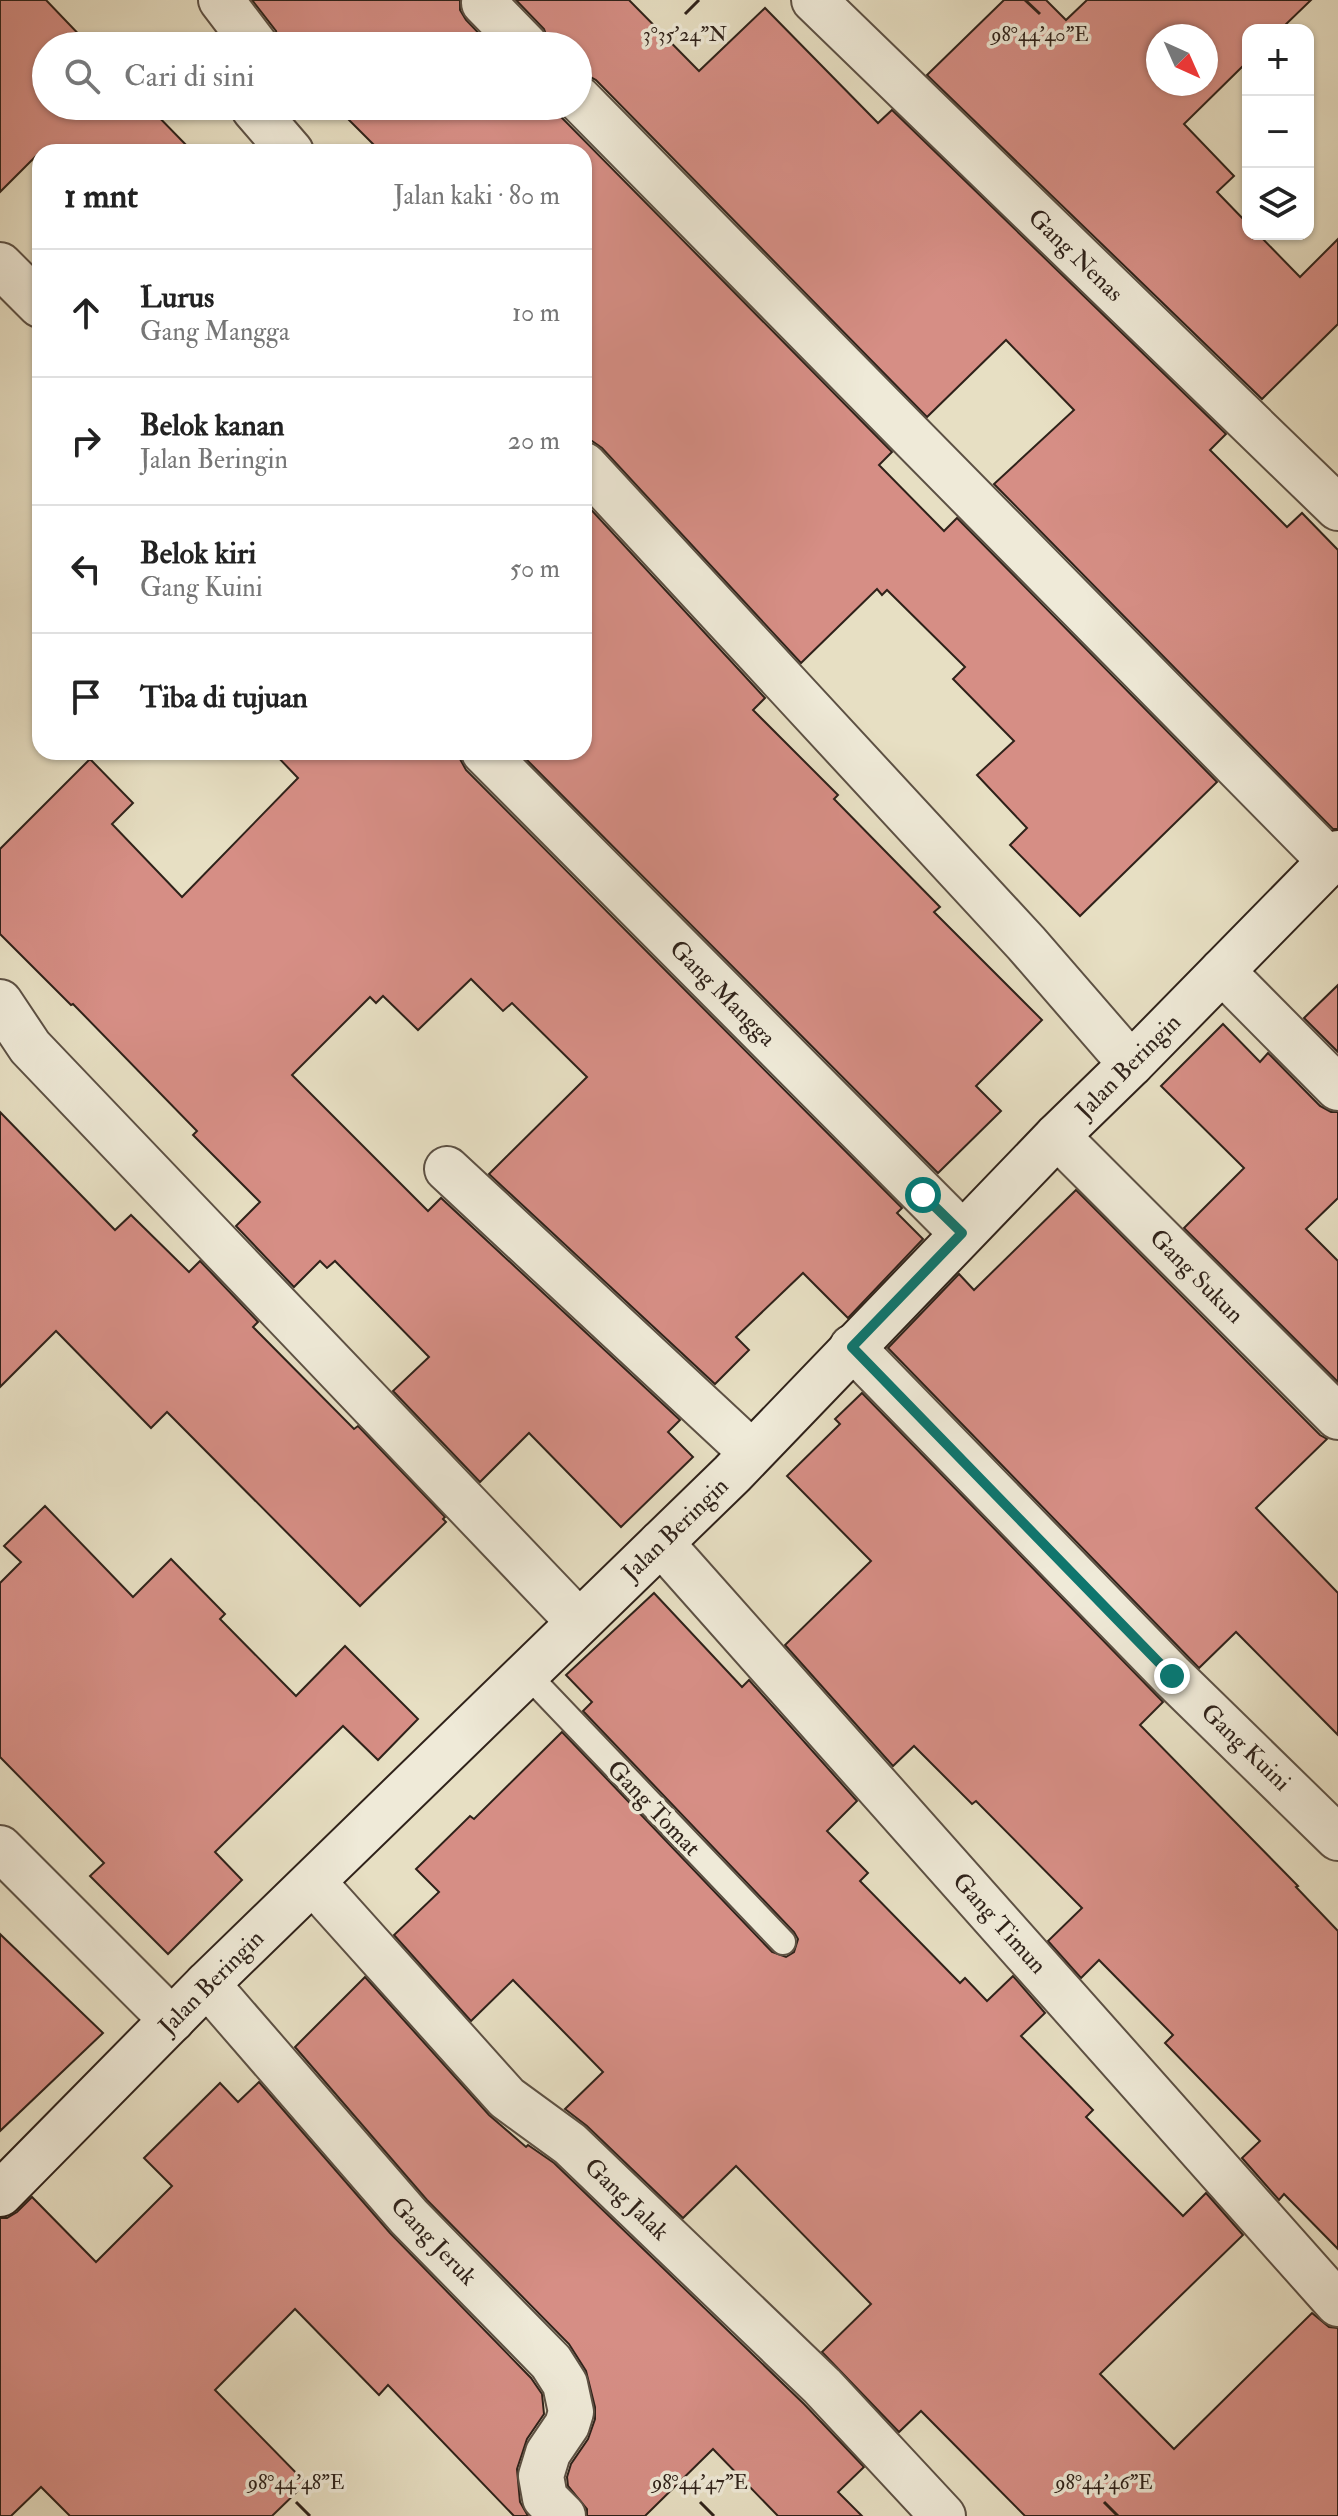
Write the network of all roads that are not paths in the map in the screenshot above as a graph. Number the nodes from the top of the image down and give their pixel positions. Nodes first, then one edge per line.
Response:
1 (221, 0) edge
2 (814, 0) edge
3 (484, 3) dead end
4 (245, 32) edge
5 (512, 32) edge
6 (592, 112) edge
7 (263, 120) edge
8 (284, 144) edge
9 (0, 265) edge
10 (32, 297) edge
11 (592, 474) edge
12 (1338, 508) edge
13 (492, 760) edge
14 (1334, 856) edge
15 (1222, 971) junction
16 (0, 1002) edge
17 (1131, 1064) junction
18 (1338, 1088) edge
19 (1057, 1136) junction
20 (447, 1169) dead end
21 (962, 1233) junction
22 (852, 1347) junction
23 (1338, 1417) edge
24 (751, 1452) junction
25 (661, 1543) junction
26 (579, 1622) junction
27 (526, 1673) junction
28 (1338, 1838) edge
29 (0, 1848) edge
30 (313, 1882) junction
31 (783, 1942) dead end
32 (207, 1984) junction
33 (172, 2020) junction
34 (0, 2194) edge
35 (1338, 2304) edge
36 (563, 2516) edge
37 (943, 2516) edge

1 - 4 street
2 - 12 street, Gang Nenas
3 - 5 street
6 - 14 street
7 - 8 street
9 - 10 street
11 - 17 street
13 - 21 street, Gang Mangga
14 - 15 street, Jalan Beringin
15 - 17 street, Jalan Beringin
15 - 18 street
16 - 26 street
17 - 19 street, Jalan Beringin
19 - 21 street, Jalan Beringin
19 - 23 street, Gang Sukun
20 - 24 street
21 - 22 street, Jalan Beringin
22 - 24 street, Jalan Beringin
22 - 28 street, Gang Kuini
24 - 25 street, Jalan Beringin
25 - 26 street, Jalan Beringin
25 - 35 street, Gang Timun
26 - 27 street, Jalan Beringin
27 - 30 street, Jalan Beringin
27 - 31 lane, Gang Tomat
29 - 33 street
30 - 32 street, Jalan Beringin
30 - 37 street, Gang Jalak
32 - 33 street, Jalan Beringin
32 - 36 street, Gang Jeruk
33 - 34 street, Jalan Beringin

